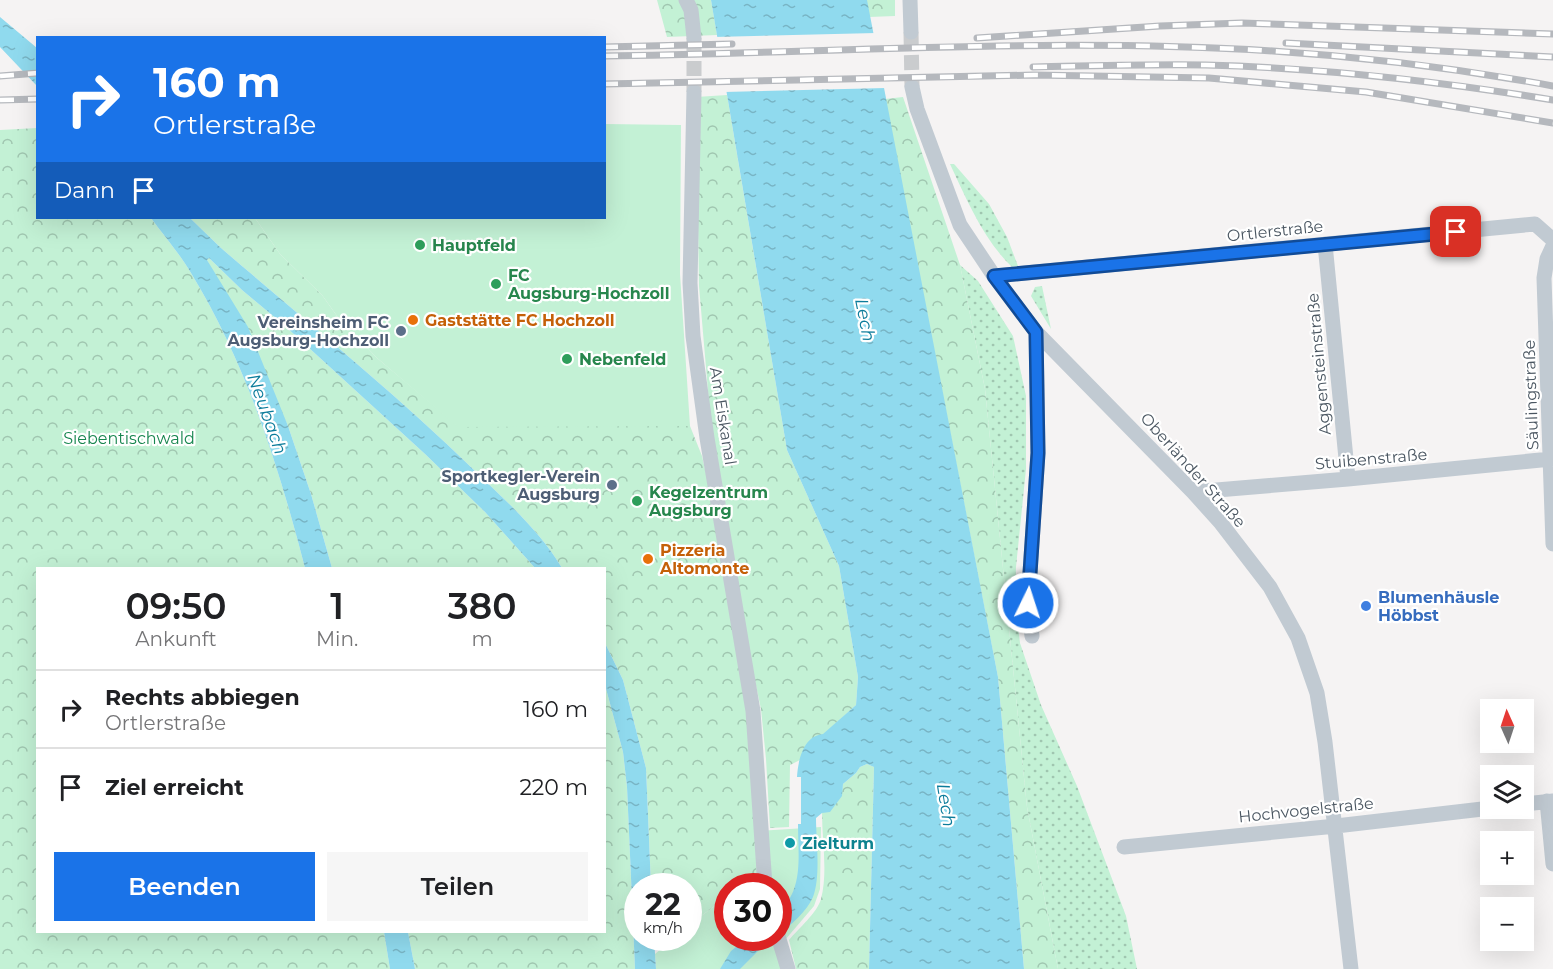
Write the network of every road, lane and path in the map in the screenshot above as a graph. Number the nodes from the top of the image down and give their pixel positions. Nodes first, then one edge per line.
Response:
1 (686, 0) edge
2 (910, 0) edge
3 (911, 32) tunnel mouth
4 (694, 38) tunnel mouth
5 (912, 87) tunnel mouth
6 (694, 92) tunnel mouth
7 (1553, 240) edge
8 (1326, 244) junction
9 (1553, 246) edge
10 (994, 276) junction
11 (1036, 332) junction
12 (1551, 459) junction
13 (1348, 479) junction
14 (1193, 492) junction
15 (1553, 544) edge
16 (1032, 636) dead end
17 (1550, 801) edge
18 (1534, 803) edge
19 (1480, 809) edge
20 (1336, 826) junction
21 (1124, 847) dead end
22 (1553, 864) edge
23 (764, 873) edge
24 (783, 951) edge
25 (788, 969) edge
26 (1351, 969) edge

1 - 4 street
2 - 3 street
5 - 10 street, Oberländer Straße
6 - 23 street, Am Eiskanal
7 - 8 street, Ortlerstraße
8 - 10 street, Ortlerstraße
8 - 13 street, Aggensteinstraße
9 - 12 street, Säulingstraße
10 - 11 street, Oberländer Straße
11 - 14 street, Oberländer Straße
11 - 16 street
12 - 13 street, Stuibenstraße
12 - 15 street, Säulingstraße
13 - 14 street, Stuibenstraße
14 - 20 street, Oberländer Straße
17 - 18 street
17 - 22 street
19 - 20 street, Hochvogelstraße
20 - 21 street, Hochvogelstraße
20 - 26 street, Oberländer Straße
24 - 25 street

